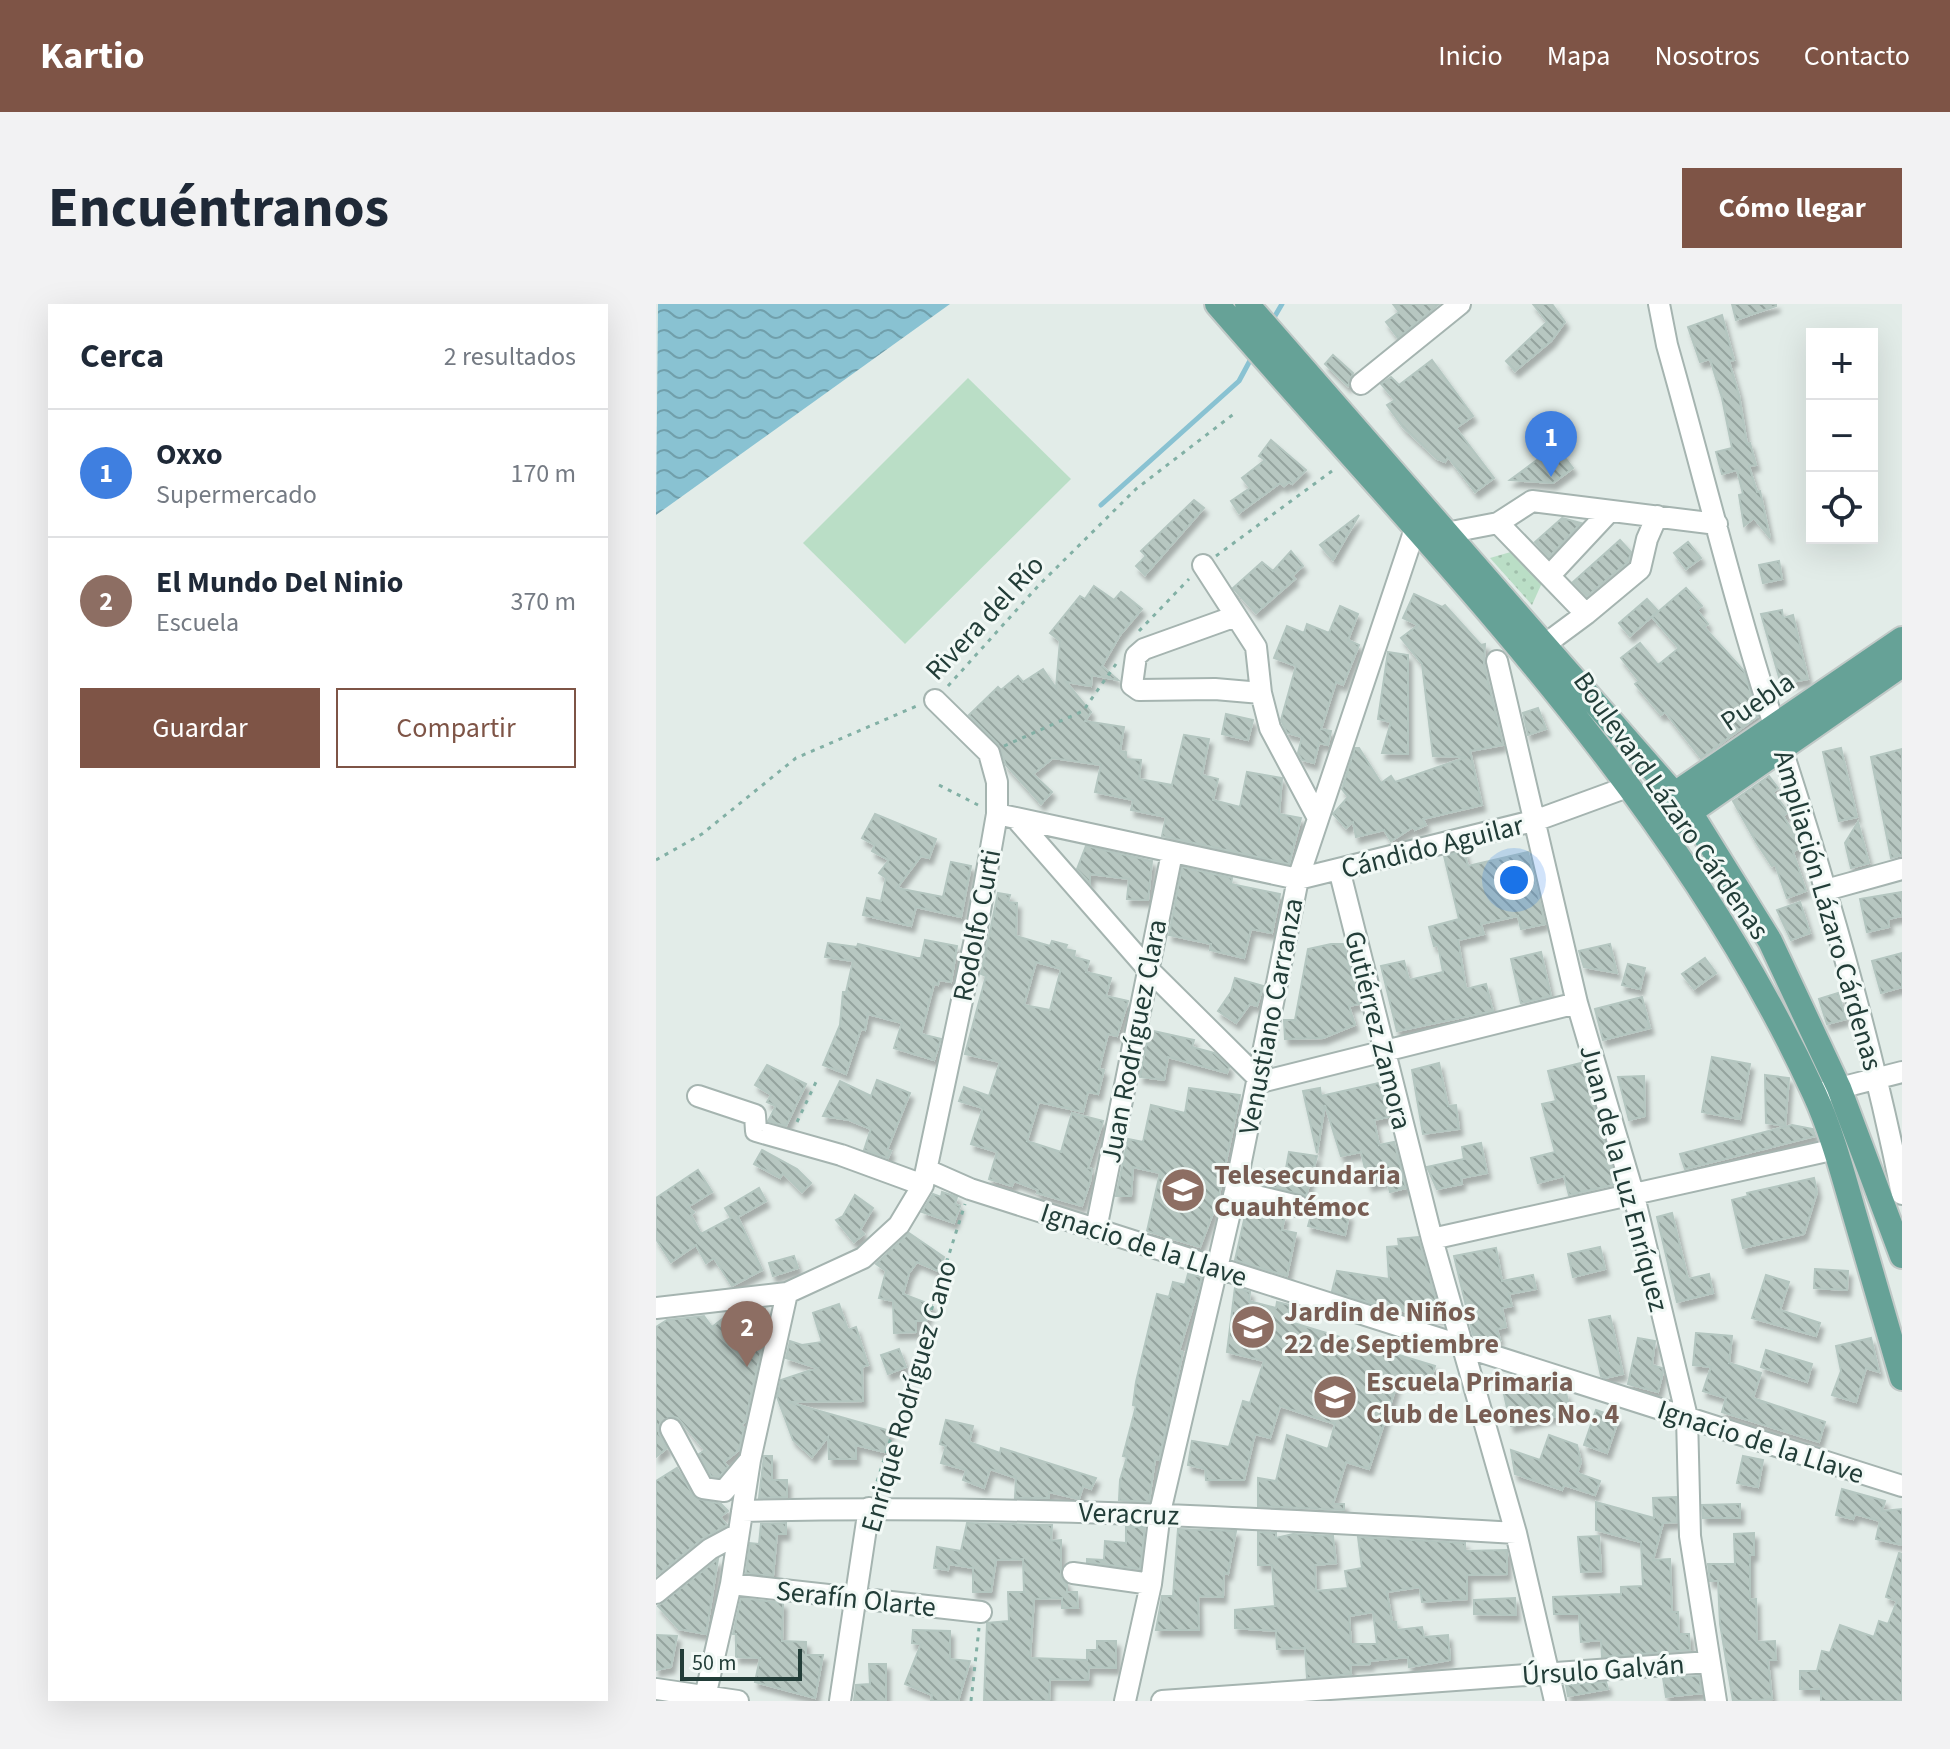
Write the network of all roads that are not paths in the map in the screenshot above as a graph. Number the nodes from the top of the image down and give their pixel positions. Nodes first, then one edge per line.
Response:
1 (1217, 304) edge
2 (1247, 304) edge
3 (1460, 304) edge
4 (1659, 304) edge
5 (1361, 384) dead end
6 (1608, 513) junction
7 (1657, 516) junction
8 (1498, 523) junction
9 (1717, 524) junction
10 (1430, 536) junction
11 (1203, 565) road end
12 (1551, 574) junction
13 (1586, 614) junction
14 (1236, 616) junction
15 (1902, 639) edge
16 (1536, 650) junction
17 (1497, 661) dead end
18 (1902, 665) edge
19 (1261, 693) junction
20 (935, 700) road end
21 (1778, 736) junction
22 (1630, 786) junction
23 (1682, 804) junction
24 (997, 814) junction
25 (1318, 818) junction
26 (1537, 820) junction
27 (1019, 822) junction
28 (1654, 822) junction
29 (1172, 853) junction
30 (1339, 869) junction
31 (1902, 869) edge
32 (1298, 879) junction
33 (1826, 890) junction
34 (1146, 967) junction
35 (1577, 1003) junction
36 (1385, 1051) junction
37 (1902, 1072) edge
38 (1878, 1077) junction
39 (1258, 1080) junction
40 (1839, 1088) junction
41 (1815, 1094) junction
42 (698, 1096) dead end
43 (1836, 1149) junction
44 (925, 1178) junction
45 (1235, 1191) junction
46 (1902, 1194) edge
47 (1634, 1196) junction
48 (1298, 1206) dead end
49 (1096, 1229) junction
50 (1432, 1239) junction
51 (1902, 1256) edge
52 (1218, 1268) junction
53 (787, 1293) junction
54 (656, 1308) edge
55 (1463, 1345) junction
56 (1902, 1378) edge
57 (1687, 1417) junction
58 (671, 1429) dead end
59 (750, 1460) junction
60 (1902, 1486) edge
61 (869, 1508) junction
62 (742, 1511) junction
63 (1160, 1512) junction
64 (1516, 1533) junction
65 (738, 1534) junction
66 (1073, 1573) dead end
67 (731, 1584) junction
68 (1151, 1584) junction
69 (656, 1593) edge
70 (857, 1596) junction
71 (981, 1612) road end
72 (1709, 1662) junction
73 (1549, 1673) junction
74 (656, 1689) edge
75 (704, 1698) edge
76 (738, 1701) edge
77 (840, 1701) edge
78 (1125, 1701) edge
79 (1162, 1701) edge
80 (1555, 1701) edge
81 (1716, 1701) edge

1 - 10 main road, Boulevard Lázaro Cárdenas
2 - 10 main road, Boulevard Lázaro Cárdenas
3 - 5 street
4 - 9 street, Ampliación Lázaro Cárdenas
6 - 7 street
6 - 8 street
6 - 12 street
7 - 9 street
7 - 13 street
8 - 10 street
8 - 12 street
9 - 21 street, Ampliación Lázaro Cárdenas
10 - 16 main road, Boulevard Lázaro Cárdenas
10 - 25 street, Venustiano Carranza
11 - 14 street
12 - 13 street
13 - 16 street
14 - 19 street
14 - 19 street
15 - 21 main road, Puebla
16 - 22 main road, Boulevard Lázaro Cárdenas
16 - 23 main road, Boulevard Lázaro Cárdenas
17 - 26 street, Juan de la Luz Enríquez
18 - 21 main road, Puebla
19 - 25 street
20 - 24 street, Rodolfo Curti
21 - 23 main road, Puebla
21 - 33 street, Ampliación Lázaro Cárdenas
22 - 26 street, Cándido Aguilar
22 - 28 main road, Boulevard Lázaro Cárdenas
23 - 28 main road, Puebla
23 - 40 main road, Boulevard Lázaro Cárdenas
24 - 27 street, Cándido Aguilar
24 - 44 street, Rodolfo Curti
25 - 32 street, Venustiano Carranza
26 - 30 street, Cándido Aguilar
26 - 35 street, Juan de la Luz Enríquez
27 - 29 street, Cándido Aguilar
27 - 34 street
28 - 41 main road, Boulevard Lázaro Cárdenas
29 - 32 street, Cándido Aguilar
29 - 34 street, Juan Rodríguez Clara
30 - 32 street, Cándido Aguilar
30 - 36 street, Gutiérrez Zamora
31 - 33 street
32 - 39 street, Venustiano Carranza
33 - 38 street, Ampliación Lázaro Cárdenas
34 - 39 street
34 - 49 street, Juan Rodríguez Clara
35 - 36 street
35 - 47 street, Juan de la Luz Enríquez
36 - 39 street
36 - 50 street, Gutiérrez Zamora
37 - 38 street
38 - 40 street
38 - 46 street, Ampliación Lázaro Cárdenas
39 - 45 street, Venustiano Carranza
40 - 41 street
40 - 51 main road, Boulevard Lázaro Cárdenas
41 - 43 main road, Boulevard Lázaro Cárdenas
42 - 44 street, Ignacio de la Llave
43 - 47 street
43 - 56 main road, Boulevard Lázaro Cárdenas
44 - 49 street, Ignacio de la Llave
44 - 53 street
45 - 48 street
45 - 52 street, Venustiano Carranza
47 - 50 street
47 - 57 street, Juan de la Luz Enríquez
49 - 52 street, Ignacio de la Llave
50 - 55 street, Gutiérrez Zamora
52 - 55 street, Ignacio de la Llave
52 - 63 street, Venustiano Carranza
53 - 54 street
53 - 59 street
55 - 57 street, Ignacio de la Llave
55 - 64 street, Gutiérrez Zamora
57 - 60 street, Ignacio de la Llave
57 - 72 street, Juan de la Luz Enríquez
58 - 59 street
59 - 62 street
61 - 62 street, Veracruz
61 - 63 street, Veracruz
61 - 70 street, Enrique Rodríguez Cano
62 - 65 street
63 - 64 street, Veracruz
63 - 68 street, Venustiano Carranza
64 - 73 street, Gutiérrez Zamora
65 - 67 street
65 - 69 street
66 - 68 street
67 - 70 street, Serafín Olarte
67 - 75 street
68 - 78 street, Venustiano Carranza
70 - 71 street, Serafín Olarte
70 - 77 street, Enrique Rodríguez Cano
72 - 73 street, Úrsulo Galván
72 - 81 street, Juan de la Luz Enríquez
73 - 79 street, Úrsulo Galván
73 - 80 street, Gutiérrez Zamora
74 - 75 street
75 - 76 street

